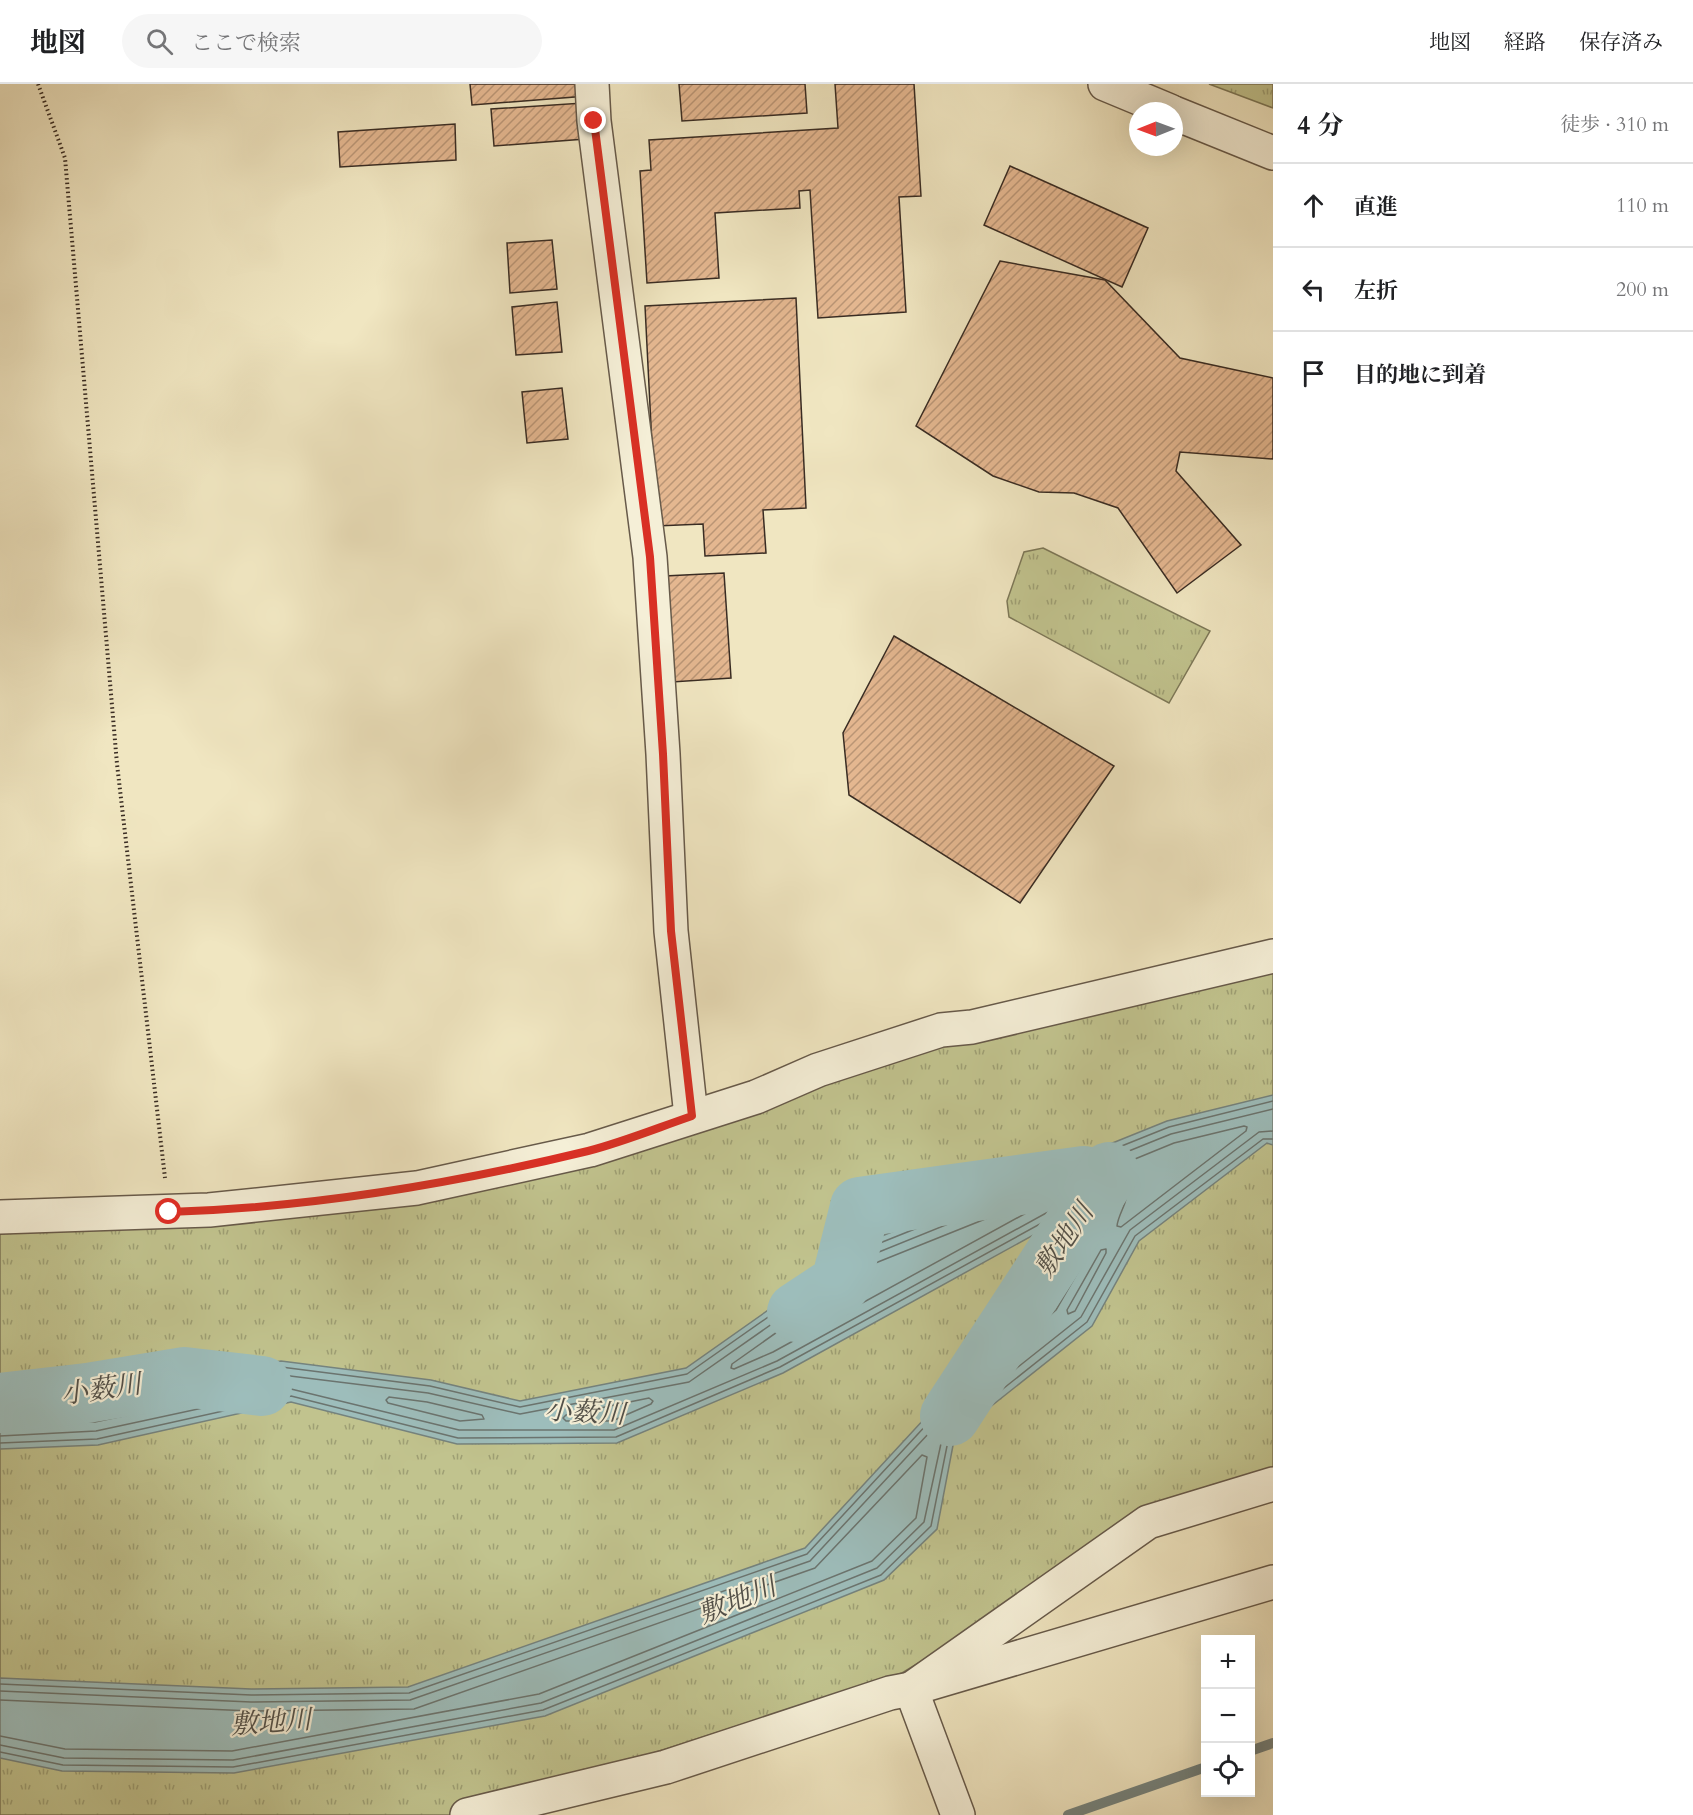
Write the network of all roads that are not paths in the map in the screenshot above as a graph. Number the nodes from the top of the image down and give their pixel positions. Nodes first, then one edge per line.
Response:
1 (592, 84) edge
2 (1105, 84) edge
3 (1148, 102) edge
4 (1183, 117) edge
5 (1273, 153) edge
6 (1273, 956) edge
7 (692, 1116) junction
8 (0, 1217) edge
9 (1273, 1484) edge
10 (1273, 1582) edge
11 (911, 1689) junction
12 (467, 1815) edge
13 (958, 1815) edge

1 - 7 street
2 - 3 street
4 - 5 street
6 - 7 street
7 - 8 street
9 - 11 street
10 - 11 street
11 - 12 street
11 - 13 street

